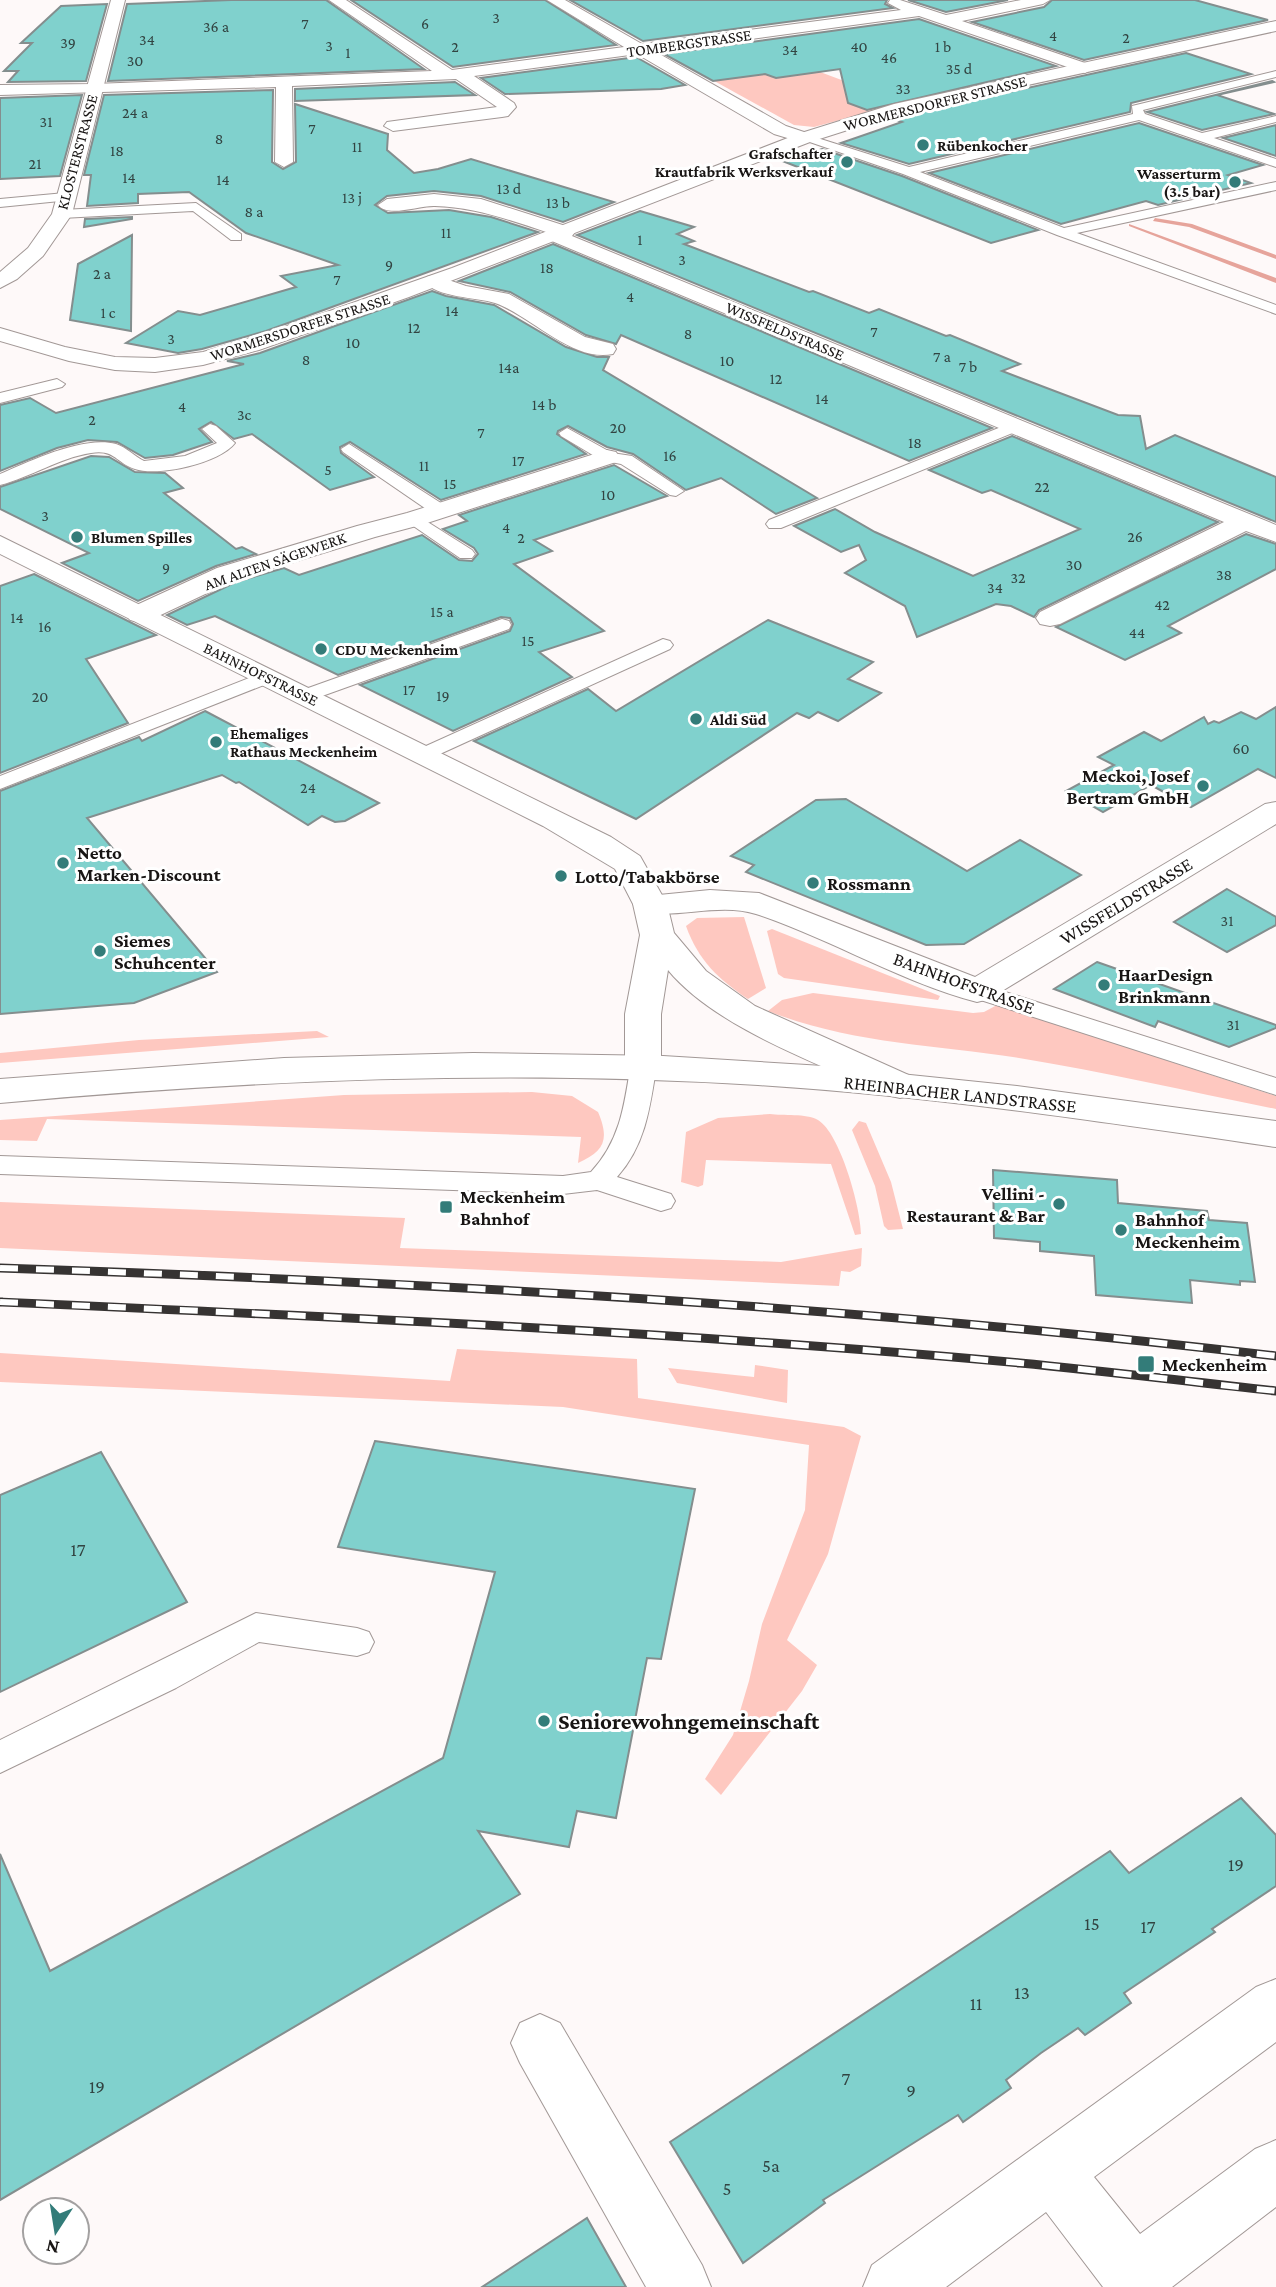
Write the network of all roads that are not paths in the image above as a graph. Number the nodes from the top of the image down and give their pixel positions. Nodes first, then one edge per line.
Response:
1 (118, 0) edge
2 (336, 0) edge
3 (554, 0) edge
4 (887, 0) edge
5 (1043, 0) edge
6 (919, 12) junction
7 (939, 26) junction
8 (1276, 26) edge
9 (1005, 41) junction
10 (979, 47) dead end
11 (641, 49) junction
12 (1086, 68) junction
13 (1276, 74) edge
14 (454, 75) junction
15 (284, 82) junction
16 (94, 89) junction
17 (0, 90) edge
18 (1140, 116) junction
19 (1276, 119) edge
20 (393, 126) dead end
21 (1202, 137) junction
22 (804, 138) junction
23 (284, 162) dead end
24 (1276, 163) edge
25 (907, 171) junction
26 (1276, 186) edge
27 (1243, 194) junction
28 (1265, 201) dead end
29 (0, 203) edge
30 (63, 205) junction
31 (387, 205) dead end
32 (559, 233) junction
33 (1062, 233) junction
34 (236, 237) dead end
35 (434, 281) junction
36 (0, 282) edge
37 (1276, 310) edge
38 (0, 334) edge
39 (605, 348) dead end
40 (57, 384) dead end
41 (0, 398) edge
42 (1016, 426) junction
43 (210, 429) dead end
44 (567, 433) dead end
45 (349, 449) dead end
46 (607, 457) junction
47 (0, 480) edge
48 (676, 491) dead end
49 (439, 509) junction
50 (415, 519) junction
51 (1245, 521) junction
52 (775, 524) dead end
53 (1276, 534) edge
54 (0, 544) edge
55 (466, 554) dead end
56 (140, 614) junction
57 (1050, 618) dead end
58 (502, 625) dead end
59 (663, 645) dead end
60 (267, 677) junction
61 (304, 696) junction
62 (422, 755) junction
63 (0, 783) edge
64 (1276, 811) edge
65 (654, 920) junction
66 (977, 991) junction
67 (643, 1069) junction
68 (900, 1086) junction
69 (1276, 1087) edge
70 (0, 1091) edge
71 (1276, 1134) edge
72 (0, 1165) edge
73 (599, 1180) junction
74 (661, 1201) dead end
75 (357, 1642) dead end
76 (0, 1757) edge
77 (1276, 2007) edge
78 (540, 2043) dead end
79 (1276, 2170) edge
80 (1052, 2171) junction
81 (681, 2287) edge
82 (894, 2287) edge

1 - 16 street, KLOSTERSTRASSE
2 - 14 street
3 - 11 street
4 - 6 street
5 - 7 street
6 - 7 street
6 - 11 street, TOMBERGSTRASSE
7 - 9 street
8 - 12 street, WORMERSDORFER STRASSE
9 - 10 street
9 - 12 street
11 - 14 street, TOMBERGSTRASSE
11 - 22 street
12 - 22 street, WORMERSDORFER STRASSE
13 - 18 lane
14 - 15 street, TOMBERGSTRASSE
14 - 20 street
15 - 16 street, TOMBERGSTRASSE
15 - 23 street
16 - 17 street, TOMBERGSTRASSE
16 - 30 street, KLOSTERSTRASSE
18 - 21 lane
18 - 25 lane
19 - 21 lane
21 - 24 lane
22 - 25 lane
22 - 32 street, WORMERSDORFER STRASSE
25 - 33 lane
26 - 27 lane
27 - 28 lane
27 - 33 lane
29 - 30 lane
30 - 34 lane
30 - 36 street, KLOSTERSTRASSE
31 - 32 street
32 - 35 street, WORMERSDORFER STRASSE
32 - 42 street, WISSFELDSTRASSE
33 - 37 lane
35 - 38 street, WORMERSDORFER STRASSE
35 - 39 street
40 - 41 lane
42 - 51 street, WISSFELDSTRASSE
42 - 52 lane
43 - 47 lane
44 - 46 lane
45 - 49 lane
46 - 48 lane
46 - 49 street, AM ALTEN SÄGEWERK
49 - 50 street, AM ALTEN SÄGEWERK
50 - 55 lane
50 - 56 street, AM ALTEN SÄGEWERK
51 - 53 street, WISSFELDSTRASSE
51 - 57 street
54 - 56 street, BAHNHOFSTRASSE
56 - 60 street, BAHNHOFSTRASSE
58 - 61 lane
59 - 62 lane
60 - 61 street, BAHNHOFSTRASSE
60 - 63 lane
61 - 62 street, BAHNHOFSTRASSE
62 - 65 street, BAHNHOFSTRASSE
64 - 66 street, WISSFELDSTRASSE
65 - 66 street, BAHNHOFSTRASSE
65 - 67 street
65 - 68 street, BAHNHOFSTRASSE
66 - 69 lane, BAHNHOFSTRASSE
67 - 68 street, RHEINBACHER LANDSTRASSE
67 - 70 street, RHEINBACHER LANDSTRASSE
67 - 73 lane
68 - 71 street, RHEINBACHER LANDSTRASSE
72 - 73 lane
73 - 74 lane
75 - 76 lane
77 - 80 street
78 - 81 street
79 - 80 street
80 - 82 street

